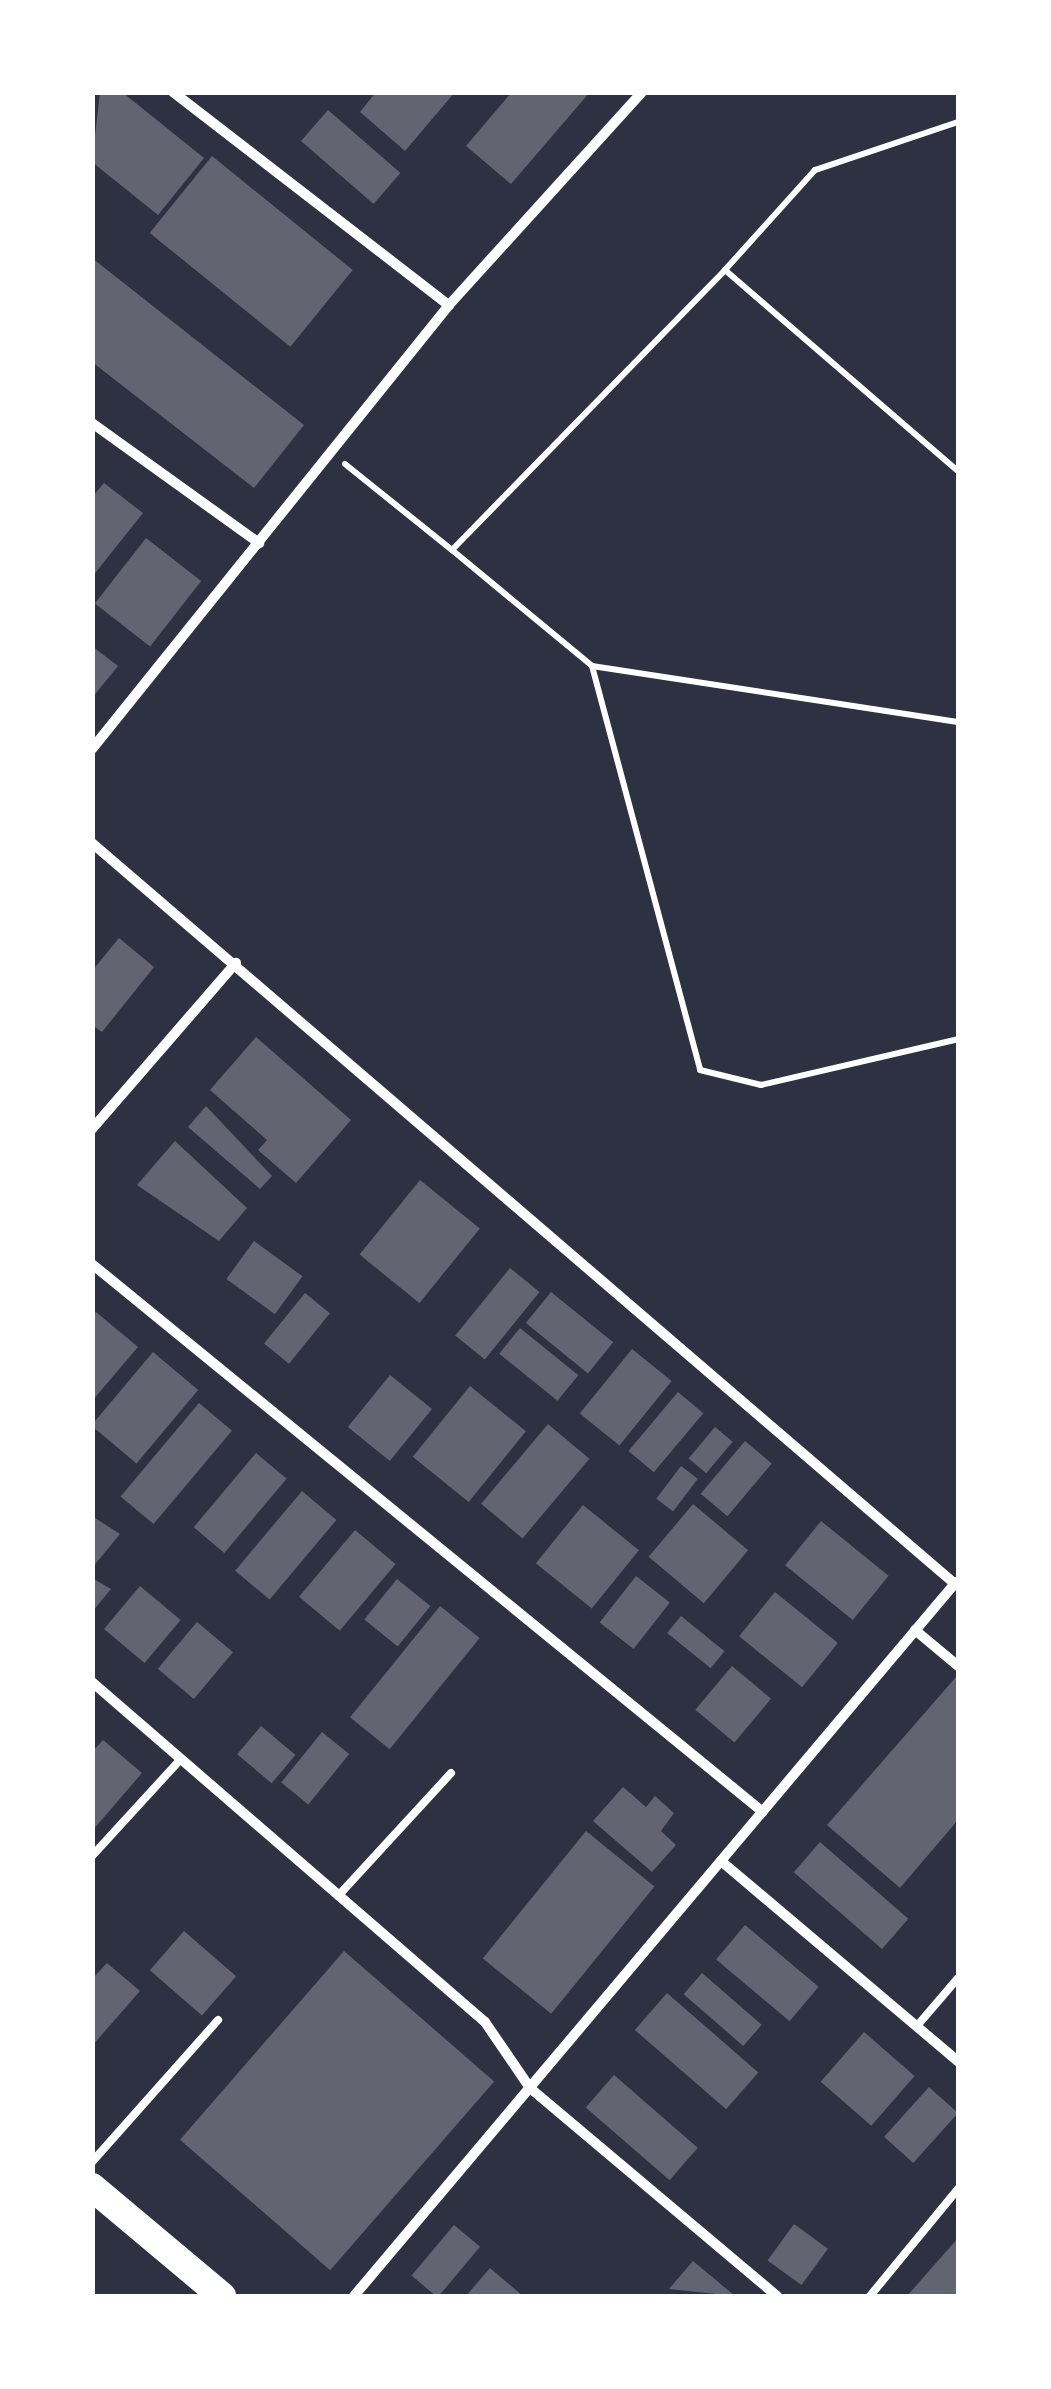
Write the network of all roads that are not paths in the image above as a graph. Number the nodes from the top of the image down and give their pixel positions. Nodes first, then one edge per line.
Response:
1 (173, 92) edge
2 (642, 92) edge
3 (448, 305) junction
4 (92, 423) edge
5 (258, 542) junction
6 (92, 749) edge
7 (92, 843) edge
8 (236, 964) junction
9 (92, 1129) edge
10 (92, 1264) edge
11 (956, 1581) edge
12 (916, 1630) junction
13 (958, 1666) edge
14 (92, 1682) edge
15 (181, 1760) junction
16 (452, 1773) dead end
17 (763, 1812) junction
18 (92, 1856) edge
19 (722, 1860) junction
20 (338, 1896) junction
21 (958, 1978) edge
22 (218, 2020) dead end
23 (917, 2026) junction
24 (958, 2061) edge
25 (530, 2088) junction
26 (92, 2162) edge
27 (92, 2187) edge
28 (958, 2189) edge
29 (222, 2296) edge
30 (354, 2296) edge
31 (776, 2296) edge
32 (870, 2296) edge

1 - 3 street
2 - 3 street
3 - 5 street
4 - 5 street
5 - 6 street
7 - 8 street
8 - 9 street
8 - 11 street
10 - 17 street
11 - 12 street
12 - 13 street
12 - 17 street
14 - 15 street
15 - 18 lane
15 - 20 street
16 - 20 lane
17 - 19 street
19 - 23 street
19 - 25 street
20 - 25 street
21 - 23 lane
22 - 26 lane
23 - 24 street
25 - 30 street
25 - 31 street
27 - 29 highway
28 - 32 lane

